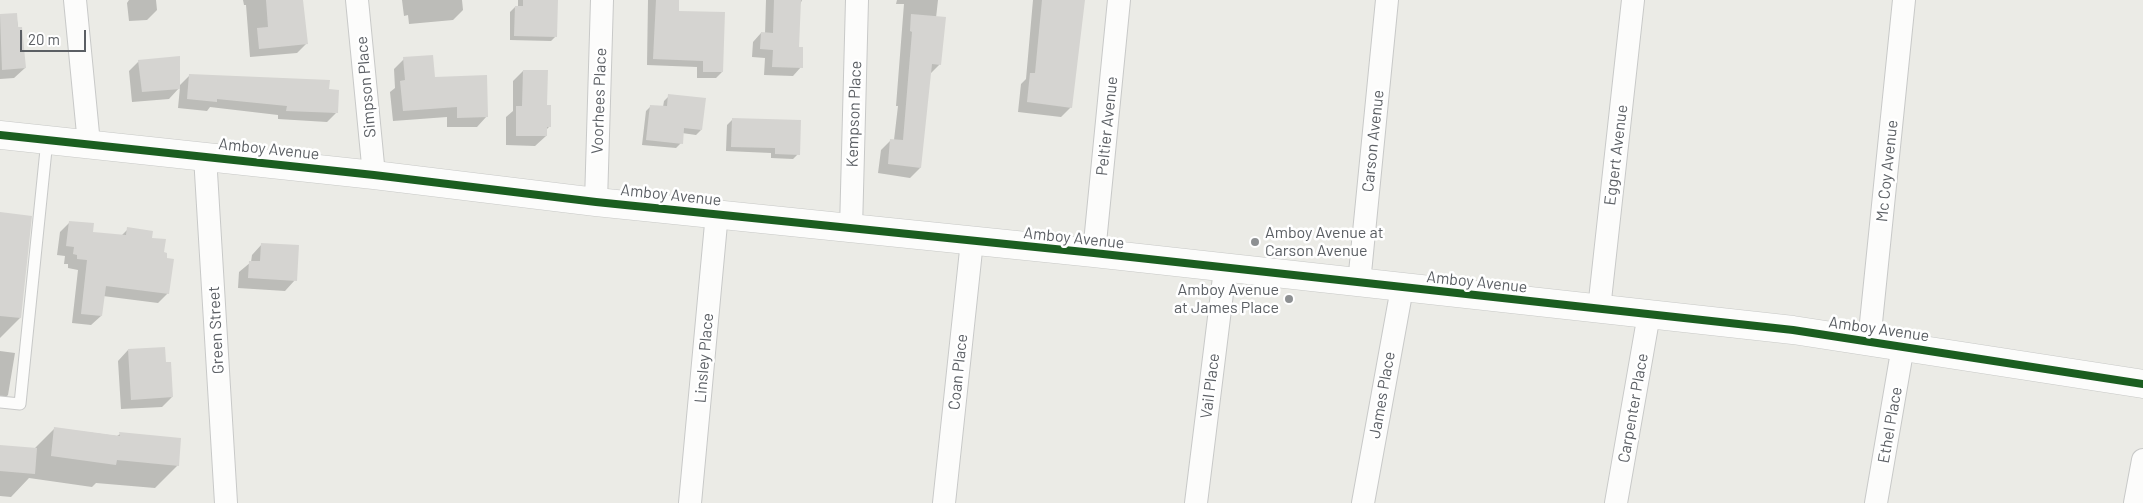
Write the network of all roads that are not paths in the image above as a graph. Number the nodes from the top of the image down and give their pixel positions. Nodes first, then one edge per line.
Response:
1 (75, 0) edge
2 (357, 0) edge
3 (602, 0) edge
4 (857, 0) edge
5 (1119, 0) edge
6 (1387, 0) edge
7 (1633, 0) edge
8 (1904, 0) edge
9 (0, 135) edge
10 (47, 140) junction
11 (89, 144) junction
12 (205, 156) junction
13 (374, 175) junction
14 (596, 202) junction
15 (717, 213) junction
16 (851, 228) junction
17 (972, 241) junction
18 (1094, 253) junction
19 (1225, 269) junction
20 (1359, 283) junction
21 (1402, 288) junction
22 (1598, 309) junction
23 (1649, 314) junction
24 (1869, 342) junction
25 (1904, 346) junction
26 (2143, 384) edge
27 (0, 402) edge
28 (2143, 460) edge
29 (226, 503) edge
30 (690, 503) edge
31 (944, 503) edge
32 (1196, 503) edge
33 (1363, 503) edge
34 (1616, 503) edge
35 (1876, 503) edge
36 (2135, 503) edge

1 - 11 street
2 - 13 street, Simpson Place
3 - 14 street, Voorhees Place
4 - 16 street, Kempson Place
5 - 18 street, Peltier Avenue
6 - 20 street, Carson Avenue
7 - 22 street, Eggert Avenue
8 - 24 street, Mc Coy Avenue
9 - 10 street, Amboy Avenue
10 - 11 street, Amboy Avenue
10 - 27 lane
11 - 12 street, Amboy Avenue
12 - 13 street, Amboy Avenue
12 - 29 street, Green Street
13 - 14 street, Amboy Avenue
14 - 15 street, Amboy Avenue
15 - 16 street, Amboy Avenue
15 - 30 street, Linsley Place
16 - 17 street, Amboy Avenue
17 - 18 street, Amboy Avenue
17 - 31 street, Coan Place
18 - 19 street, Amboy Avenue
19 - 20 street, Amboy Avenue
19 - 32 street, Vail Place
20 - 21 street, Amboy Avenue
21 - 22 street, Amboy Avenue
21 - 33 street, James Place
22 - 23 street, Amboy Avenue
23 - 24 street, Amboy Avenue
23 - 34 street, Carpenter Place
24 - 25 street, Amboy Avenue
25 - 26 street, Amboy Avenue
25 - 35 street, Ethel Place
28 - 36 street

